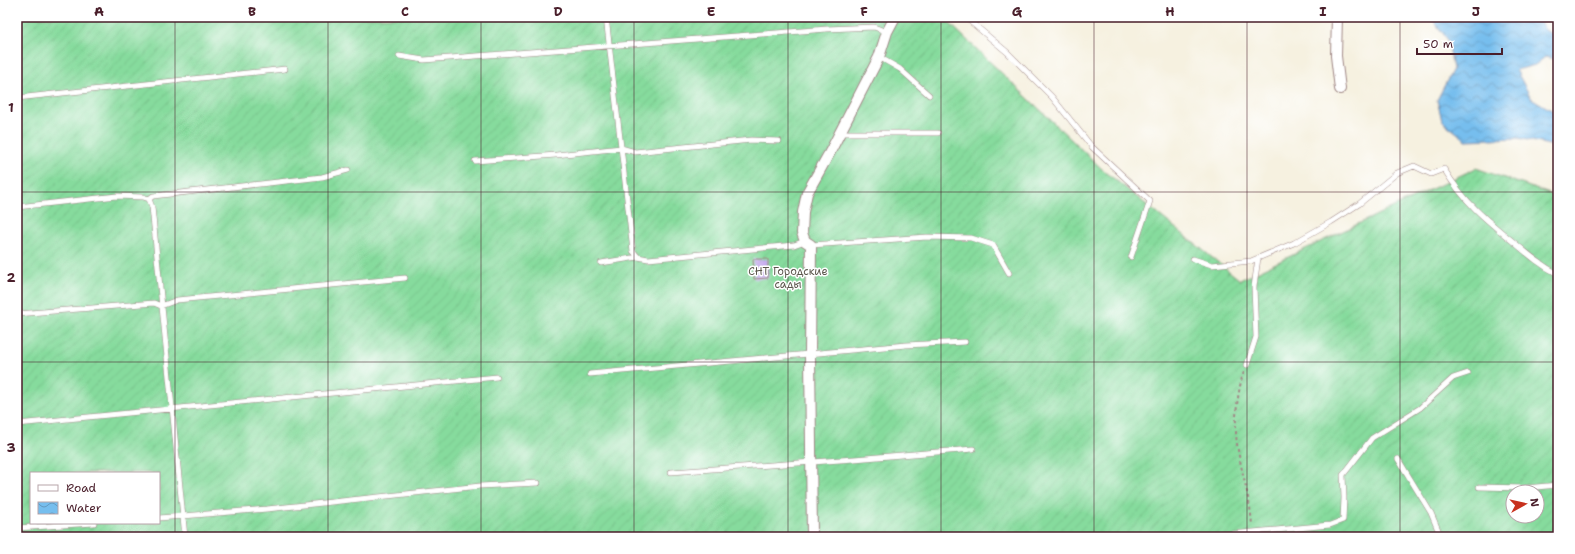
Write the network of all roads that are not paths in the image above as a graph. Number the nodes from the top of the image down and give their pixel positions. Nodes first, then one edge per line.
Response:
1 (606, 17) edge
2 (895, 17) edge
3 (965, 17) edge
4 (1337, 17) edge
5 (887, 32) junction
6 (609, 45) junction
7 (400, 56) dead end
8 (879, 57) junction
9 (285, 70) dead end
10 (1340, 89) dead end
11 (929, 95) dead end
12 (17, 98) edge
13 (840, 133) junction
14 (938, 133) dead end
15 (779, 141) dead end
16 (621, 148) junction
17 (475, 161) dead end
18 (348, 170) dead end
19 (149, 200) junction
20 (17, 207) edge
21 (808, 243) junction
22 (638, 257) junction
23 (1131, 257) dead end
24 (1258, 258) junction
25 (1193, 259) dead end
26 (601, 263) dead end
27 (1009, 272) dead end
28 (1558, 274) edge
29 (405, 278) dead end
30 (161, 306) junction
31 (17, 314) edge
32 (965, 342) dead end
33 (810, 355) junction
34 (1247, 365) road end
35 (1468, 373) dead end
36 (590, 374) dead end
37 (497, 377) dead end
38 (172, 408) junction
39 (17, 424) edge
40 (973, 449) dead end
41 (1398, 459) dead end
42 (812, 462) junction
43 (671, 472) dead end
44 (538, 483) dead end
45 (1558, 485) edge
46 (1479, 487) dead end
47 (182, 516) junction
48 (160, 518) edge
49 (79, 524) edge
50 (17, 528) edge
51 (185, 537) edge
52 (812, 537) edge
53 (1198, 537) edge
54 (1441, 537) edge

1 - 6 lane
2 - 5 street
3 - 23 lane
4 - 10 street
5 - 6 lane
5 - 8 street
6 - 7 lane
6 - 16 lane
8 - 11 lane
8 - 13 street
9 - 12 lane
13 - 14 lane
13 - 21 street
15 - 16 lane
16 - 17 lane
16 - 22 lane
18 - 19 lane
19 - 20 lane
19 - 30 lane
21 - 22 lane
21 - 27 lane
21 - 33 street
22 - 26 lane
24 - 25 lane
24 - 28 lane
24 - 34 lane
29 - 30 lane
30 - 31 lane
30 - 38 lane
32 - 33 lane
33 - 36 lane
33 - 42 street
35 - 53 lane
37 - 38 lane
38 - 39 lane
38 - 47 lane
40 - 42 lane
41 - 54 lane
42 - 43 lane
42 - 52 street
44 - 47 lane
45 - 46 lane
47 - 48 lane
47 - 51 lane
49 - 50 lane

